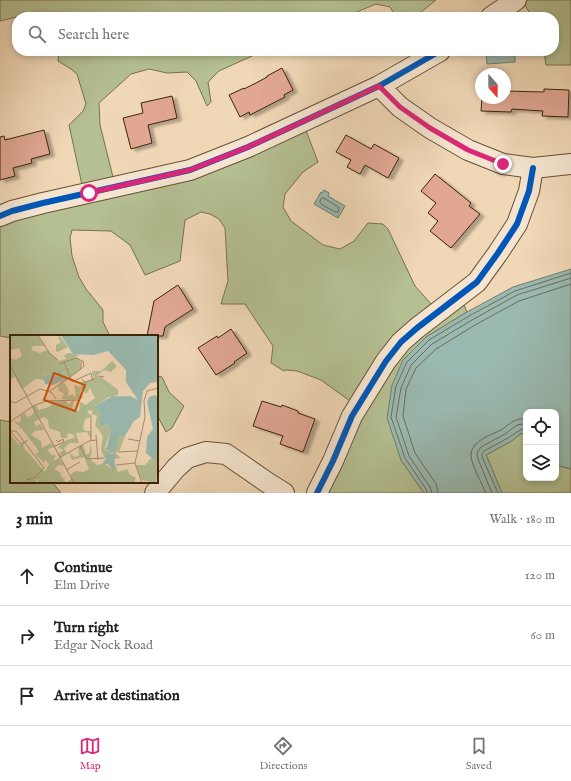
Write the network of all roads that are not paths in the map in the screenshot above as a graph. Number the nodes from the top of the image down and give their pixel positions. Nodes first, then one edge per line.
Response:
1 (516, 0) edge
2 (498, 12) edge
3 (431, 56) edge
4 (379, 86) junction
5 (571, 164) edge
6 (533, 168) junction
7 (0, 216) edge
8 (155, 493) edge
9 (284, 493) edge
10 (318, 493) edge

1 - 2 street
3 - 4 street
4 - 6 street
4 - 7 street
5 - 6 street
6 - 10 street
8 - 9 street

